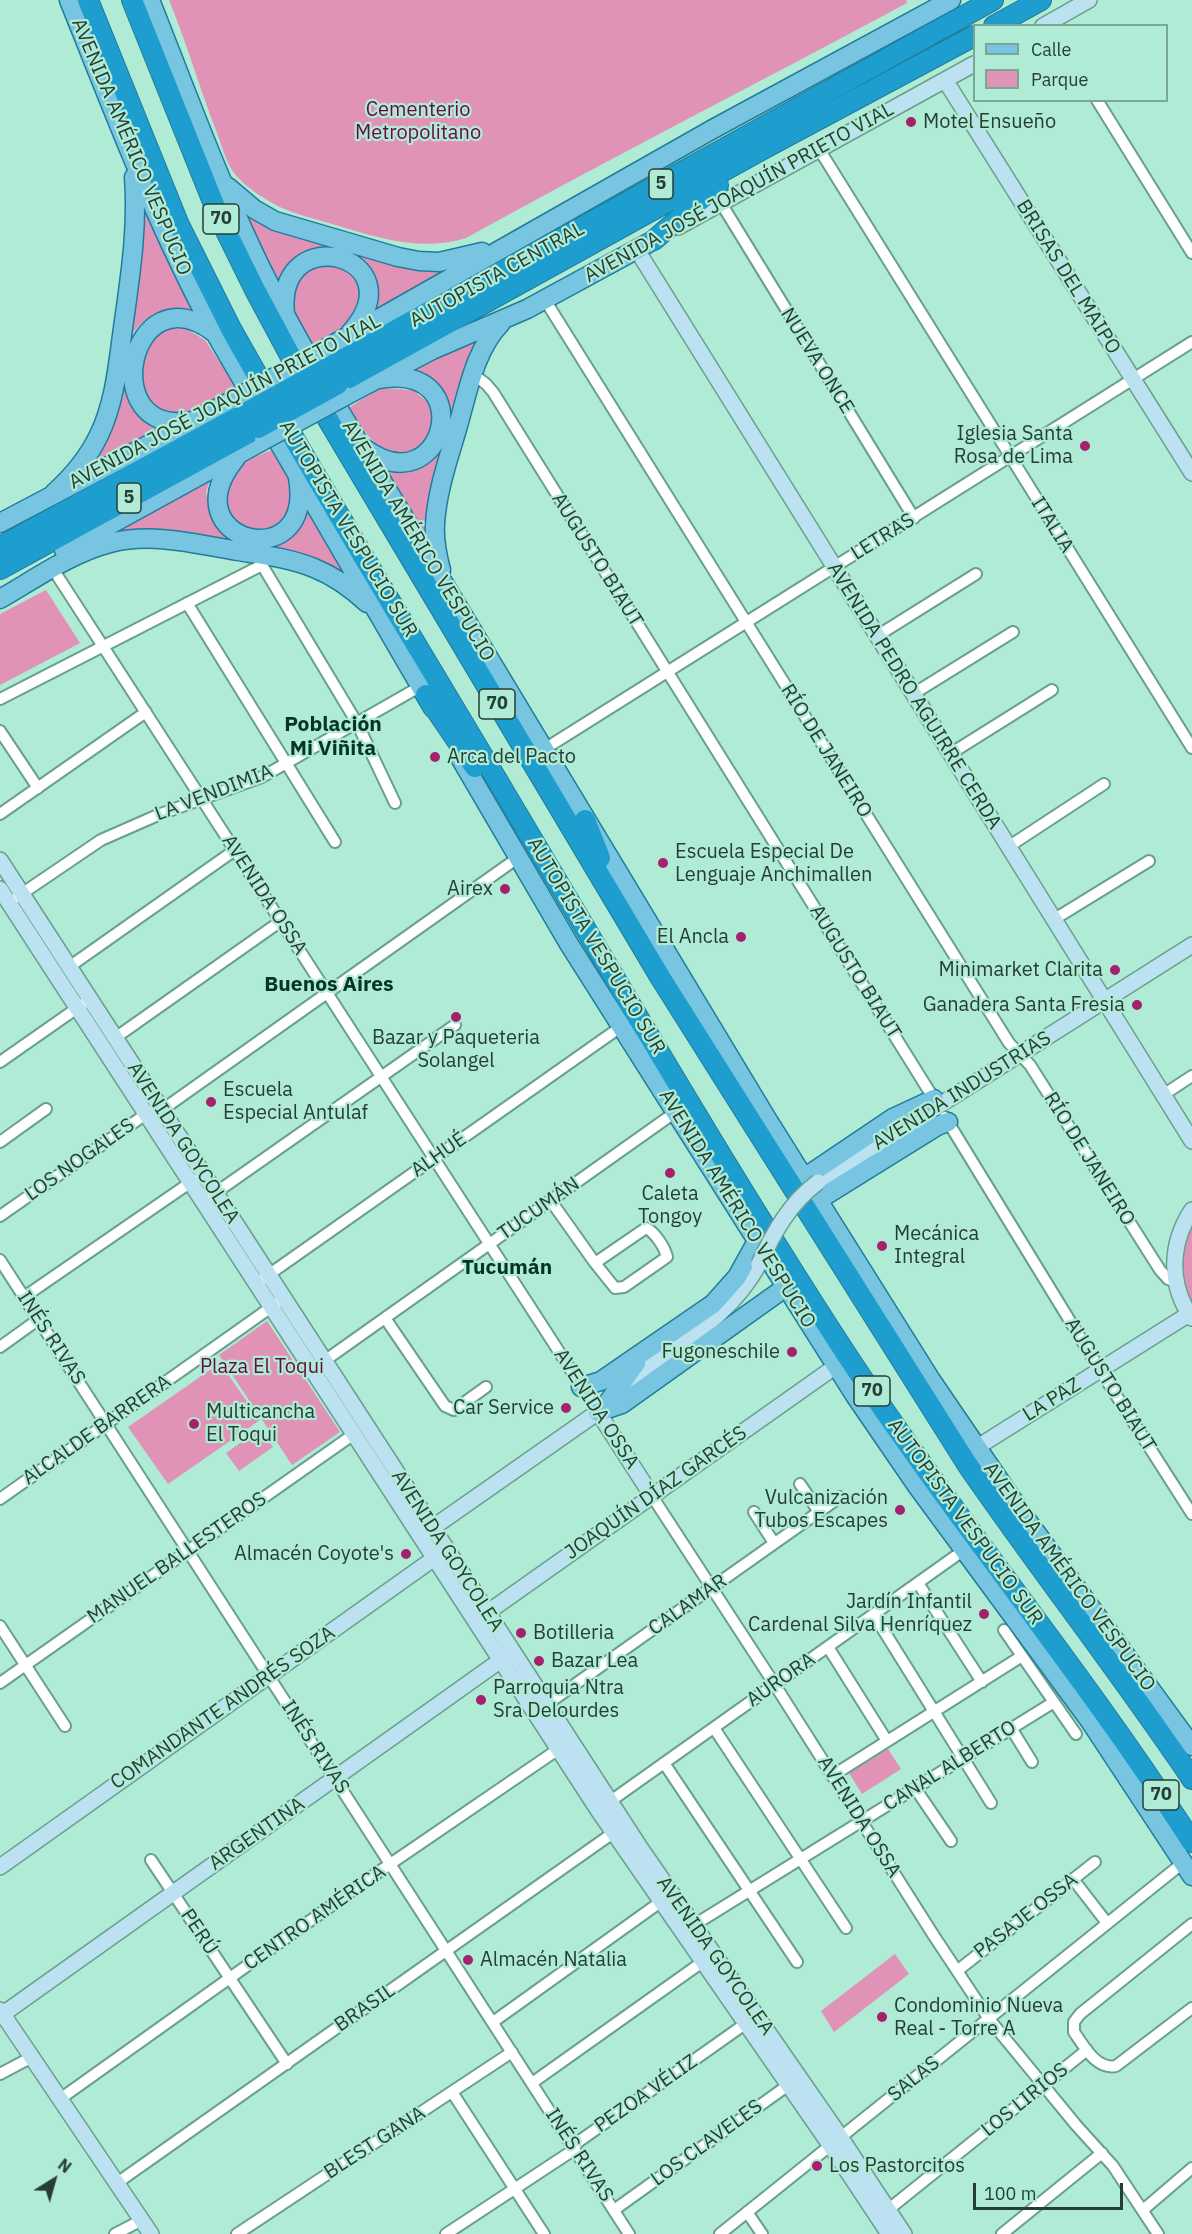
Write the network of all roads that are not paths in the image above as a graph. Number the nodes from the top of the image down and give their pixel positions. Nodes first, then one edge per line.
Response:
1 (69, 0) edge
2 (87, 0) edge
3 (132, 0) edge
4 (150, 0) edge
5 (951, 0) edge
6 (993, 0) edge
7 (1041, 0) edge
8 (1089, 0) edge
9 (998, 24) edge
10 (1047, 24) edge
11 (973, 37) edge
12 (973, 65) edge
13 (945, 80) junction
14 (1098, 102) edge
15 (819, 149) junction
16 (761, 150) junction
17 (131, 158) junction
18 (221, 178) junction
19 (721, 203) junction
20 (517, 240) junction
21 (645, 245) junction
22 (1192, 253) edge
23 (545, 300) junction
24 (285, 315) junction
25 (504, 321) junction
26 (215, 333) junction
27 (346, 338) junction
28 (1192, 342) edge
29 (473, 374) junction
30 (333, 375) junction
31 (1133, 379) junction
32 (370, 382) junction
33 (251, 419) junction
34 (195, 420) junction
35 (361, 446) junction
36 (243, 452) junction
37 (1010, 458) junction
38 (296, 471) junction
39 (1192, 473) edge
40 (54, 493) junction
41 (914, 518) junction
42 (0, 523) edge
43 (0, 548) edge
44 (834, 568) junction
45 (0, 569) edge
46 (53, 569) junction
47 (976, 574) dead end
48 (0, 586) edge
49 (445, 586) junction
50 (0, 599) edge
51 (187, 603) junction
52 (382, 620) junction
53 (746, 623) junction
54 (1014, 632) dead end
55 (877, 636) junction
56 (104, 647) junction
57 (667, 673) junction
58 (424, 690) junction
59 (1052, 690) dead end
60 (914, 694) junction
61 (0, 699) edge
62 (146, 712) junction
63 (357, 723) junction
64 (0, 731) edge
65 (1192, 748) edge
66 (543, 750) junction
67 (950, 754) junction
68 (286, 764) junction
69 (1104, 784) dead end
70 (38, 788) junction
71 (202, 799) junction
72 (395, 803) dead end
73 (0, 814) edge
74 (585, 820) junction
75 (335, 842) dead end
76 (1008, 847) junction
77 (235, 850) junction
78 (519, 857) junction
79 (0, 861) edge
80 (1149, 861) dead end
81 (559, 884) junction
82 (0, 889) edge
83 (15, 898) junction
84 (1053, 920) junction
85 (281, 921) junction
86 (1192, 945) edge
87 (69, 967) junction
88 (662, 980) junction
89 (327, 993) junction
90 (1104, 1001) junction
91 (84, 1003) junction
92 (455, 1025) dead end
93 (622, 1026) junction
94 (115, 1038) junction
95 (1020, 1055) junction
96 (0, 1062) edge
97 (1192, 1076) edge
98 (381, 1077) junction
99 (1162, 1095) junction
100 (46, 1109) dead end
101 (940, 1109) junction
102 (162, 1110) junction
103 (677, 1112) junction
104 (146, 1113) junction
105 (1192, 1141) edge
106 (0, 1142) edge
107 (434, 1158) junction
108 (197, 1178) junction
109 (813, 1187) junction
110 (209, 1197) junction
111 (551, 1201) junction
112 (1192, 1210) edge
113 (0, 1216) edge
114 (757, 1241) junction
115 (489, 1244) junction
116 (0, 1260) edge
117 (595, 1263) junction
118 (262, 1280) junction
119 (1176, 1282) junction
120 (786, 1287) junction
121 (24, 1298) junction
122 (278, 1303) junction
123 (1190, 1316) edge
124 (385, 1318) junction
125 (39, 1319) junction
126 (0, 1347) edge
127 (650, 1349) junction
128 (318, 1365) junction
129 (836, 1366) junction
130 (1100, 1370) junction
131 (486, 1387) dead end
132 (581, 1387) junction
133 (603, 1407) junction
134 (106, 1424) junction
135 (354, 1434) junction
136 (976, 1448) junction
137 (800, 1484) dead end
138 (652, 1496) junction
139 (840, 1497) dead end
140 (0, 1499) edge
141 (754, 1512) dead end
142 (819, 1512) junction
143 (1192, 1514) edge
144 (427, 1532) junction
145 (774, 1543) junction
146 (188, 1550) junction
147 (964, 1550) junction
148 (441, 1554) junction
149 (918, 1583) junction
150 (711, 1588) junction
151 (874, 1615) junction
152 (481, 1617) junction
153 (0, 1626) edge
154 (1004, 1630) dead end
155 (828, 1647) junction
156 (507, 1656) junction
157 (1022, 1656) junction
158 (25, 1665) junction
159 (269, 1676) junction
160 (982, 1682) junction
161 (0, 1683) edge
162 (775, 1684) junction
163 (1053, 1702) junction
164 (541, 1708) junction
165 (934, 1712) junction
166 (65, 1726) dead end
167 (714, 1728) junction
168 (1011, 1728) junction
169 (1076, 1734) dead end
170 (887, 1741) junction
171 (565, 1745) junction
172 (1192, 1746) edge
173 (962, 1758) junction
174 (1032, 1761) dead end
175 (664, 1763) junction
176 (832, 1776) junction
177 (336, 1779) junction
178 (1192, 1779) edge
179 (915, 1788) junction
180 (991, 1803) dead end
181 (604, 1806) junction
182 (861, 1822) junction
183 (613, 1833) junction
184 (951, 1841) dead end
185 (1191, 1841) edge
186 (801, 1859) junction
187 (151, 1860) dead end
188 (1095, 1862) dead end
189 (391, 1864) junction
190 (0, 1867) edge
191 (1188, 1869) edge
192 (1073, 1879) junction
193 (750, 1891) junction
194 (173, 1893) junction
195 (666, 1898) junction
196 (1107, 1923) junction
197 (1192, 1924) edge
198 (694, 1925) junction
199 (846, 1928) dead end
200 (447, 1950) junction
201 (708, 1958) junction
202 (797, 1962) dead end
203 (957, 1971) junction
204 (230, 1978) junction
205 (1192, 2008) edge
206 (1, 2013) edge
207 (989, 2019) junction
208 (493, 2022) junction
209 (752, 2022) junction
210 (1087, 2050) junction
211 (512, 2052) junction
212 (32, 2057) junction
213 (287, 2064) junction
214 (0, 2074) edge
215 (794, 2081) junction
216 (532, 2083) junction
217 (1043, 2085) junction
218 (452, 2092) junction
219 (60, 2099) junction
220 (836, 2142) junction
221 (574, 2147) junction
222 (1102, 2153) junction
223 (1192, 2168) edge
224 (117, 2183) junction
225 (514, 2189) junction
226 (614, 2210) junction
227 (1143, 2210) junction
228 (747, 2212) junction
229 (884, 2214) junction
230 (142, 2220) junction
231 (115, 2234) edge
232 (152, 2234) edge
233 (237, 2234) edge
234 (446, 2234) edge
235 (544, 2234) edge
236 (629, 2234) edge
237 (720, 2234) edge
238 (762, 2234) edge
239 (889, 2234) edge
240 (904, 2234) edge
241 (1002, 2234) edge
242 (1158, 2234) edge

1 - 17 main road, AVENIDA AMÉRICO VESPUCIO
2 - 81 highway, AUTOPISTA VESPUCIO SUR / 70
3 - 88 highway, AUTOPISTA VESPUCIO SUR / 70
4 - 18 main road, AVENIDA AMÉRICO VESPUCIO
5 - 20 main road, AVENIDA JOSÉ JOAQUÍN PRIETO VIAL
6 - 30 highway, AUTOPISTA CENTRAL / 5
7 - 9 highway
8 - 10 street
11 - 16 highway, AUTOPISTA CENTRAL / 5
12 - 13 street, AVENIDA JOSÉ JOAQUÍN PRIETO VIAL
13 - 15 street, AVENIDA JOSÉ JOAQUÍN PRIETO VIAL
13 - 31 street, BRISAS DEL MAIPO
14 - 22 street
15 - 19 street, AVENIDA JOSÉ JOAQUÍN PRIETO VIAL
15 - 37 street, ITALIA
16 - 21 highway
16 - 30 highway, AUTOPISTA CENTRAL / 5
17 - 26 main road, AVENIDA AMÉRICO VESPUCIO
17 - 40 main road
18 - 20 main road
18 - 24 main road, AVENIDA AMÉRICO VESPUCIO
19 - 21 street, AVENIDA JOSÉ JOAQUÍN PRIETO VIAL
19 - 41 street, NUEVA ONCE
20 - 27 main road, AVENIDA JOSÉ JOAQUÍN PRIETO VIAL
21 - 23 main road, AVENIDA JOSÉ JOAQUÍN PRIETO VIAL
21 - 44 street, AVENIDA PEDRO AGUIRRE CERDA
23 - 25 main road, AVENIDA JOSÉ JOAQUÍN PRIETO VIAL
23 - 53 street, RÍO DE JANEIRO
24 - 27 main road
24 - 35 main road, AVENIDA AMÉRICO VESPUCIO
25 - 29 main road, AVENIDA JOSÉ JOAQUÍN PRIETO VIAL
25 - 32 main road, AVENIDA JOSÉ JOAQUÍN PRIETO VIAL
26 - 34 main road
26 - 38 main road, AVENIDA AMÉRICO VESPUCIO
27 - 30 main road, AVENIDA JOSÉ JOAQUÍN PRIETO VIAL
28 - 31 street, LETRAS
29 - 49 main road, AVENIDA JOSÉ JOAQUÍN PRIETO VIAL
29 - 57 street, AUGUSTO BIAUT
30 - 32 main road, AVENIDA JOSÉ JOAQUÍN PRIETO VIAL
30 - 33 highway, AUTOPISTA CENTRAL / 5, bridge
30 - 33 main road, AVENIDA JOSÉ JOAQUÍN PRIETO VIAL, bridge
31 - 37 street, LETRAS
31 - 39 street, BRISAS DEL MAIPO
32 - 35 main road
33 - 34 main road, AVENIDA JOSÉ JOAQUÍN PRIETO VIAL
33 - 36 main road, AVENIDA JOSÉ JOAQUÍN PRIETO VIAL
33 - 43 highway, AUTOPISTA CENTRAL / 5
33 - 45 highway, AUTOPISTA CENTRAL / 5
34 - 40 main road, AVENIDA JOSÉ JOAQUÍN PRIETO VIAL
35 - 49 main road, AVENIDA AMÉRICO VESPUCIO
36 - 38 main road
36 - 48 main road, AVENIDA JOSÉ JOAQUÍN PRIETO VIAL
37 - 41 street, LETRAS
37 - 65 street, ITALIA
38 - 52 main road, AVENIDA AMÉRICO VESPUCIO
40 - 42 main road, AVENIDA JOSÉ JOAQUÍN PRIETO VIAL
41 - 44 street, LETRAS
44 - 53 street, LETRAS
44 - 55 street, AVENIDA PEDRO AGUIRRE CERDA
46 - 50 main road
46 - 52 main road
46 - 56 street, AVENIDA OSSA
47 - 55 street
49 - 66 main road, AVENIDA AMÉRICO VESPUCIO
51 - 56 street
51 - 63 street
51 - 68 street
52 - 58 main road, AVENIDA AMÉRICO VESPUCIO
53 - 57 street, LETRAS
53 - 95 street, RÍO DE JANEIRO
54 - 60 street
55 - 60 street, AVENIDA PEDRO AGUIRRE CERDA
56 - 61 street
56 - 62 street, AVENIDA OSSA
57 - 66 street, LETRAS
57 - 101 street, AUGUSTO BIAUT
58 - 63 street, LA VENDIMIA
58 - 78 main road, AVENIDA AMÉRICO VESPUCIO
58 - 81 highway
59 - 67 street
60 - 67 street, AVENIDA PEDRO AGUIRRE CERDA
62 - 70 street
62 - 71 street, AVENIDA OSSA
63 - 68 street, LA VENDIMIA
63 - 72 street
64 - 70 street
66 - 74 main road, AVENIDA AMÉRICO VESPUCIO
67 - 76 street, AVENIDA PEDRO AGUIRRE CERDA
68 - 71 street, LA VENDIMIA
68 - 75 street
69 - 76 street
70 - 73 street
71 - 77 street, AVENIDA OSSA
71 - 83 street, LA VENDIMIA
74 - 88 highway
74 - 109 main road, AVENIDA AMÉRICO VESPUCIO
76 - 84 street, AVENIDA PEDRO AGUIRRE CERDA
77 - 85 street, AVENIDA OSSA
77 - 87 street
78 - 89 street
78 - 93 main road, AVENIDA AMÉRICO VESPUCIO
79 - 83 street, AVENIDA GOYCOLEA
80 - 84 street
81 - 185 highway, AUTOPISTA VESPUCIO SUR / 70
82 - 83 street, AVENIDA GOYCOLEA
83 - 87 street, AVENIDA GOYCOLEA
83 - 91 street, AVENIDA GOYCOLEA
84 - 90 street, AVENIDA PEDRO AGUIRRE CERDA
85 - 89 street, AVENIDA OSSA
85 - 94 street
86 - 90 street, AVENIDA INDUSTRIAS
87 - 91 street, AVENIDA GOYCOLEA
88 - 178 highway, AUTOPISTA VESPUCIO SUR / 70
89 - 98 street, AVENIDA OSSA
89 - 102 street
90 - 95 street, AVENIDA INDUSTRIAS
90 - 99 street, AVENIDA PEDRO AGUIRRE CERDA
91 - 94 street, AVENIDA GOYCOLEA
91 - 96 street
91 - 104 street, AVENIDA GOYCOLEA
92 - 98 street
93 - 103 main road, AVENIDA AMÉRICO VESPUCIO
93 - 107 street, ALHUÉ
94 - 102 street, AVENIDA GOYCOLEA
95 - 101 street, AVENIDA INDUSTRIAS
95 - 119 street, RÍO DE JANEIRO
97 - 99 street
98 - 107 street, AVENIDA OSSA
98 - 110 street
99 - 105 street, AVENIDA PEDRO AGUIRRE CERDA
100 - 106 street
101 - 109 main road
101 - 109 main road
101 - 130 street, AUGUSTO BIAUT
102 - 104 street, LOS NOGALES
102 - 108 street, AVENIDA GOYCOLEA
103 - 111 street, TUCUMÁN
103 - 114 main road, AVENIDA AMÉRICO VESPUCIO
104 - 108 street, AVENIDA GOYCOLEA
104 - 113 street, LOS NOGALES
107 - 115 street, AVENIDA OSSA
107 - 118 street, ALHUÉ
108 - 110 street, AVENIDA GOYCOLEA
108 - 121 street
109 - 133 street, bridge
109 - 136 main road, AVENIDA AMÉRICO VESPUCIO
110 - 118 street, AVENIDA GOYCOLEA
111 - 115 street, TUCUMÁN
111 - 117 street
112 - 119 street
114 - 120 main road, AVENIDA AMÉRICO VESPUCIO
114 - 127 main road
115 - 124 street, TUCUMÁN
115 - 132 street, AVENIDA OSSA
116 - 121 street, INÉS RIVAS
117 - 117 street
118 - 122 street, AVENIDA GOYCOLEA
119 - 123 street
120 - 129 main road, AVENIDA AMÉRICO VESPUCIO
120 - 133 main road
121 - 125 street, INÉS RIVAS
122 - 128 street, AVENIDA GOYCOLEA
122 - 134 street, ALCALDE BARRERA
123 - 130 street, LA PAZ
124 - 128 street, TUCUMÁN
124 - 131 street
125 - 126 street
125 - 134 street, INÉS RIVAS
127 - 132 main road
127 - 133 main road
128 - 135 street, AVENIDA GOYCOLEA
128 - 144 street, AVENIDA GOYCOLEA
129 - 138 street, JOAQUÍN DÍAZ GARCÉS
129 - 147 main road, AVENIDA AMÉRICO VESPUCIO
130 - 136 street, LA PAZ
130 - 143 street, AUGUSTO BIAUT
132 - 133 street, AVENIDA OSSA
133 - 138 street, AVENIDA OSSA
133 - 144 street
134 - 140 street, ALCALDE BARRERA
134 - 146 street, INÉS RIVAS
135 - 144 street, AVENIDA GOYCOLEA
135 - 146 street, MANUEL BALLESTEROS
136 - 172 main road, AVENIDA AMÉRICO VESPUCIO
137 - 142 street
138 - 150 street, AVENIDA OSSA
138 - 152 street, JOAQUÍN DÍAZ GARCÉS
139 - 142 street, CALAMAR
141 - 145 street
142 - 145 street, CALAMAR
144 - 148 street, AVENIDA GOYCOLEA
145 - 150 street, CALAMAR
146 - 158 street, MANUEL BALLESTEROS
146 - 159 street, INÉS RIVAS
147 - 149 street, AURORA
147 - 191 main road, AVENIDA AMÉRICO VESPUCIO
148 - 152 street, AVENIDA GOYCOLEA
148 - 159 street, COMANDANTE ANDRÉS SOZA
149 - 151 street, AURORA
149 - 160 street
150 - 162 street, AVENIDA OSSA
150 - 164 street, CALAMAR
151 - 155 street, AURORA
151 - 165 street
152 - 156 street, AVENIDA GOYCOLEA
153 - 158 street
154 - 157 street
155 - 162 street, AURORA
155 - 170 street
156 - 164 street, AVENIDA GOYCOLEA
156 - 177 street, ARGENTINA
157 - 160 street
157 - 163 street
158 - 161 street, MANUEL BALLESTEROS
158 - 166 street
159 - 177 street, INÉS RIVAS
159 - 190 street, COMANDANTE ANDRÉS SOZA
160 - 165 street
162 - 167 street, AURORA
162 - 176 street, AVENIDA OSSA
163 - 168 street, CANAL ALBERTO
163 - 169 street
164 - 171 street, AVENIDA GOYCOLEA
165 - 170 street
165 - 173 street
167 - 175 street, AURORA
167 - 186 street
168 - 173 street, CANAL ALBERTO
168 - 174 street
170 - 176 street
171 - 181 street, AVENIDA GOYCOLEA
171 - 189 street, CENTRO AMÉRICA
173 - 179 street, CANAL ALBERTO
173 - 180 street
175 - 181 street, AURORA
175 - 193 street
176 - 182 street, AVENIDA OSSA
177 - 189 street, INÉS RIVAS
177 - 194 street, ARGENTINA
179 - 182 street, CANAL ALBERTO
179 - 184 street
181 - 183 street, AVENIDA GOYCOLEA
181 - 195 street, AVENIDA GOYCOLEA
182 - 186 street, CANAL ALBERTO
182 - 203 street, AVENIDA OSSA
183 - 195 street, AVENIDA GOYCOLEA
183 - 200 street, BRASIL
186 - 193 street, CANAL ALBERTO
186 - 199 street
187 - 194 street, PERÚ
188 - 192 street, PASAJE OSSA
189 - 200 street, INÉS RIVAS
189 - 204 street, CENTRO AMÉRICA
191 - 196 street, SALAS
192 - 196 street
192 - 203 street, PASAJE OSSA
193 - 198 street, CANAL ALBERTO
193 - 202 street
194 - 204 street, PERÚ
194 - 206 street, ARGENTINA
195 - 198 street, AVENIDA GOYCOLEA
195 - 201 street, AVENIDA GOYCOLEA
195 - 208 street
196 - 207 street, SALAS
197 - 210 street
198 - 201 street, AVENIDA GOYCOLEA
200 - 208 street, INÉS RIVAS
200 - 213 street, BRASIL
201 - 209 street, AVENIDA GOYCOLEA
201 - 216 street
203 - 207 street, AVENIDA OSSA
204 - 213 street, PERÚ
204 - 219 street, CENTRO AMÉRICA
205 - 210 street
206 - 212 street
207 - 217 street, AVENIDA OSSA
207 - 220 street, SALAS
208 - 211 street, INÉS RIVAS
209 - 215 street, AVENIDA GOYCOLEA
209 - 221 street, PEZOA VÉLIZ
210 - 217 street, LOS LIRIOS
211 - 216 street, INÉS RIVAS
211 - 218 street, BLEST GANA
212 - 214 street
212 - 219 street
213 - 224 street, BRASIL
215 - 220 street, AVENIDA GOYCOLEA
215 - 226 street, LOS CLAVELES
216 - 221 street, INÉS RIVAS
217 - 222 street, AVENIDA OSSA
217 - 229 street, LOS LIRIOS
218 - 225 street
218 - 233 street, BLEST GANA
219 - 224 street
220 - 228 street, SALAS
220 - 229 street, AVENIDA GOYCOLEA
221 - 225 street, PEZOA VÉLIZ
221 - 226 street, INÉS RIVAS
222 - 227 street, AVENIDA OSSA
222 - 241 street
223 - 227 street
224 - 230 street
225 - 234 street, PEZOA VÉLIZ
225 - 235 street
226 - 236 street, INÉS RIVAS
227 - 242 street, AVENIDA OSSA
228 - 237 street, SALAS
228 - 238 street
229 - 239 street, AVENIDA GOYCOLEA
229 - 240 street, AVENIDA GOYCOLEA
230 - 231 street
230 - 232 street

